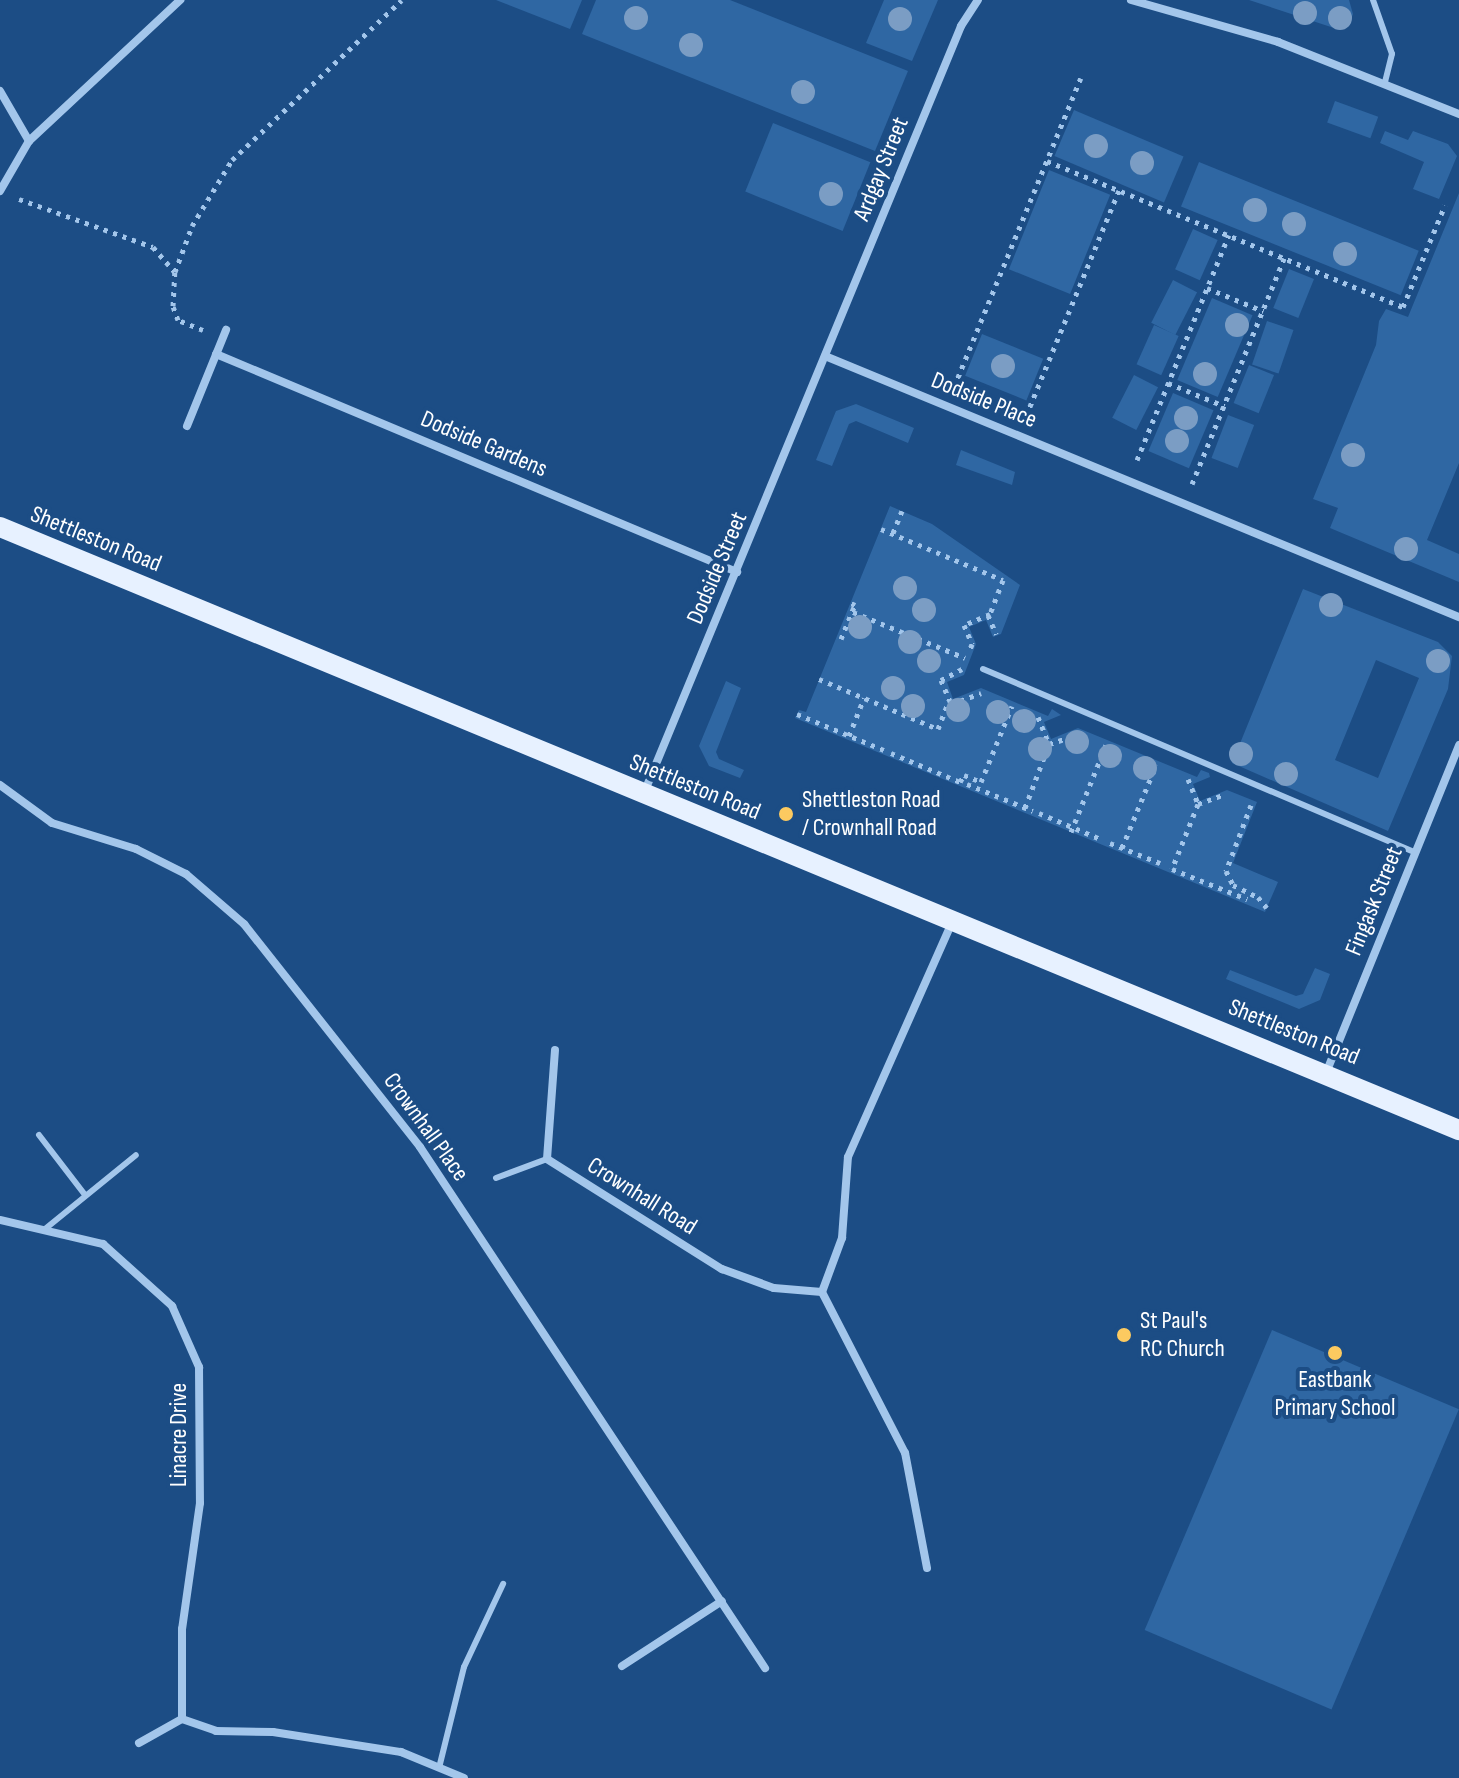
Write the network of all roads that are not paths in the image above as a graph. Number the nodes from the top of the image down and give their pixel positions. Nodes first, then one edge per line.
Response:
1 (180, 0) edge
2 (978, 0) edge
3 (1131, 0) edge
4 (1373, 0) edge
5 (1385, 83) junction
6 (0, 91) edge
7 (1459, 114) edge
8 (29, 141) junction
9 (0, 191) edge
10 (225, 334) road end
11 (216, 354) junction
12 (825, 356) junction
13 (187, 426) dead end
14 (2, 534) edge
15 (737, 572) junction
16 (1459, 617) edge
17 (983, 669) dead end
18 (1459, 745) edge
19 (0, 785) edge
20 (644, 794) junction
21 (1415, 852) junction
22 (952, 921) junction
23 (555, 1050) dead end
24 (1326, 1073) junction
25 (1459, 1130) edge
26 (39, 1135) dead end
27 (136, 1155) dead end
28 (547, 1159) junction
29 (496, 1178) dead end
30 (85, 1195) junction
31 (0, 1220) edge
32 (45, 1229) junction
33 (822, 1292) junction
34 (927, 1568) dead end
35 (503, 1584) dead end
36 (722, 1601) junction
37 (622, 1666) dead end
38 (765, 1668) dead end
39 (182, 1719) junction
40 (139, 1743) dead end
41 (439, 1768) junction
42 (464, 1778) edge

1 - 8 street
2 - 12 street, Ardgay Street
3 - 5 street
4 - 5 lane
5 - 7 street
6 - 8 street
8 - 9 street
10 - 11 street
11 - 13 street
11 - 15 street, Dodside Gardens
12 - 15 street, Dodside Street
12 - 16 street, Dodside Place
14 - 20 main road, Shettleston Road
15 - 20 street, Dodside Street
17 - 21 lane
18 - 21 street, Fingask Street
19 - 36 street, Crownhall Place
20 - 22 main road, Shettleston Road
21 - 24 street, Fingask Street
22 - 24 main road, Shettleston Road
22 - 33 street
23 - 28 street
24 - 25 main road, Shettleston Road
26 - 30 lane
27 - 30 lane
28 - 29 lane
28 - 33 street, Crownhall Road
30 - 32 lane
31 - 32 street, Linacre Drive
32 - 39 street, Linacre Drive
33 - 34 street
35 - 41 lane
36 - 37 street
36 - 38 street, Crownhall Place
39 - 40 street
39 - 41 street
41 - 42 street

